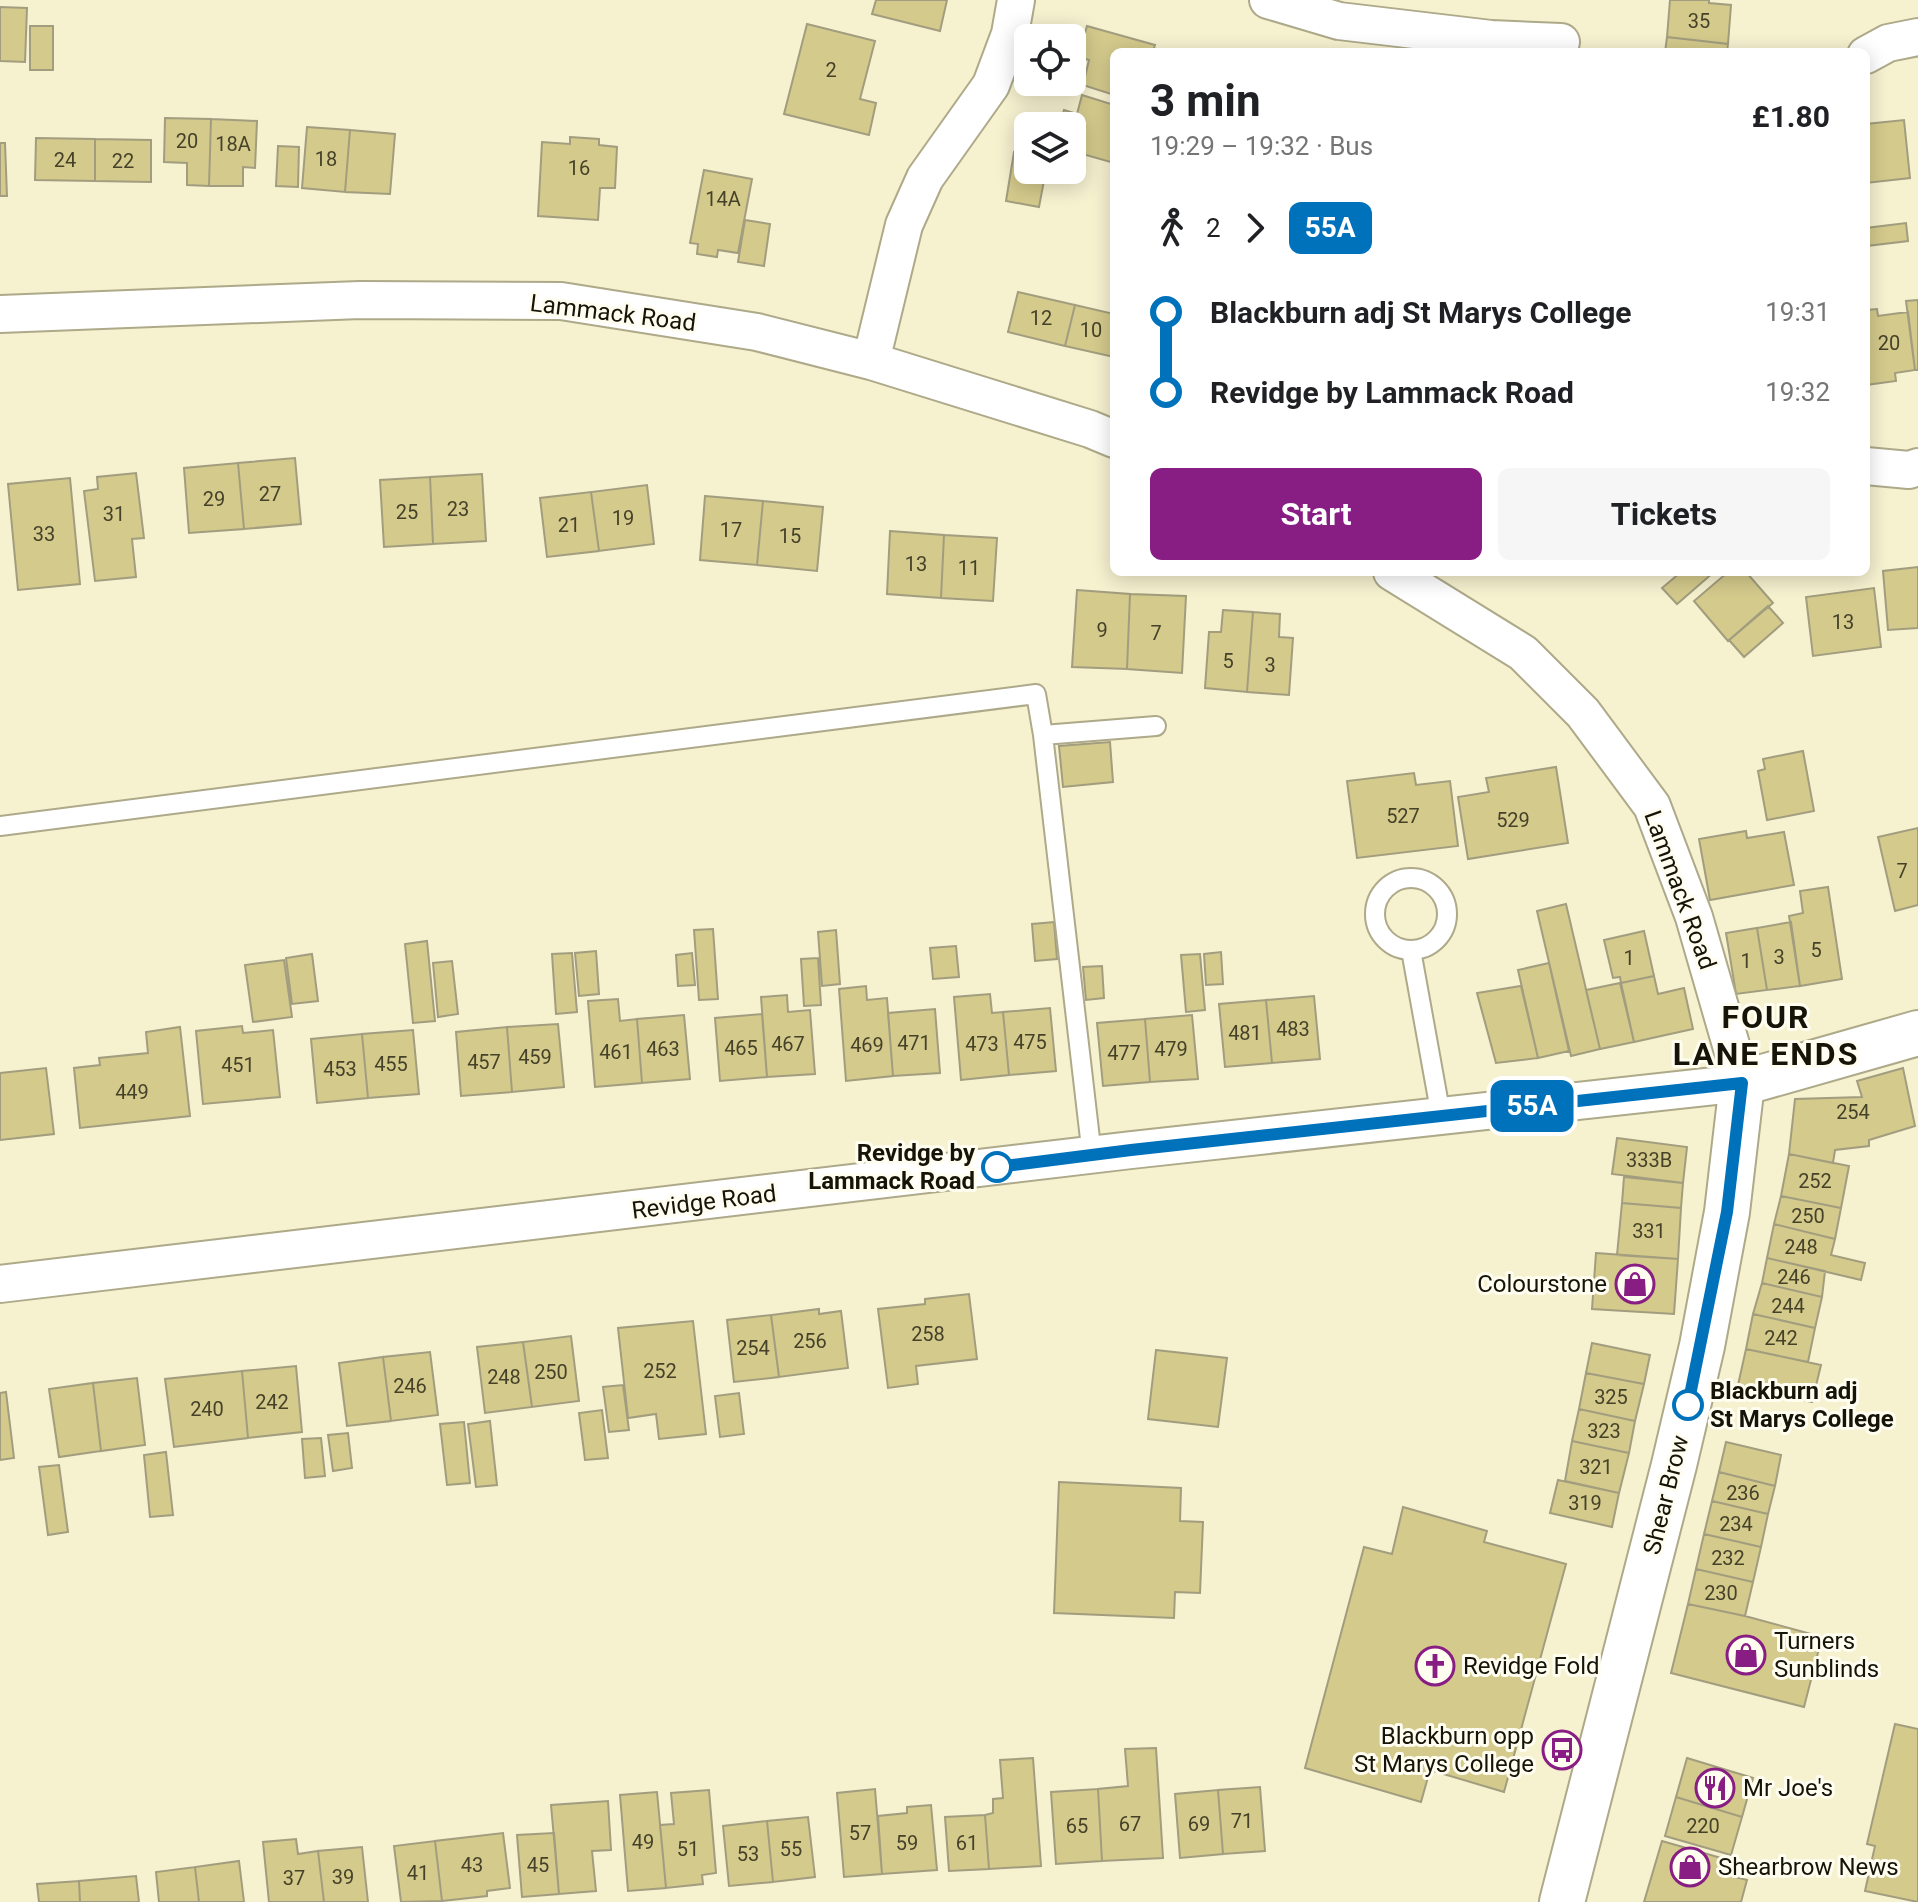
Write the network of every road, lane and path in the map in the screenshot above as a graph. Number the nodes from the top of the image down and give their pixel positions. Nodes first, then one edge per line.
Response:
1 (1016, 0) edge
2 (1268, 0) edge
3 (1918, 37) edge
4 (1561, 42) dead end
5 (1870, 53) edge
6 (0, 314) edge
7 (871, 361) junction
8 (1110, 437) edge
9 (1870, 466) edge
10 (1918, 467) edge
11 (1398, 576) edge
12 (1156, 726) dead end
13 (1043, 735) junction
14 (0, 826) edge
15 (1411, 950) junction
16 (1918, 1033) edge
17 (1742, 1083) junction
18 (1441, 1116) junction
19 (1092, 1156) junction
20 (0, 1284) edge
21 (1562, 1902) edge

1 - 7 street
2 - 4 street
3 - 5 street
6 - 7 street, Lammack Road
7 - 8 street, Lammack Road
9 - 10 street
11 - 17 street, Lammack Road
12 - 13 lane
13 - 14 lane
13 - 19 lane
15 - 15 lane
15 - 18 lane
16 - 17 main road
17 - 18 street, Revidge Road
17 - 21 main road, Shear Brow
18 - 19 street, Revidge Road
19 - 20 street, Revidge Road

